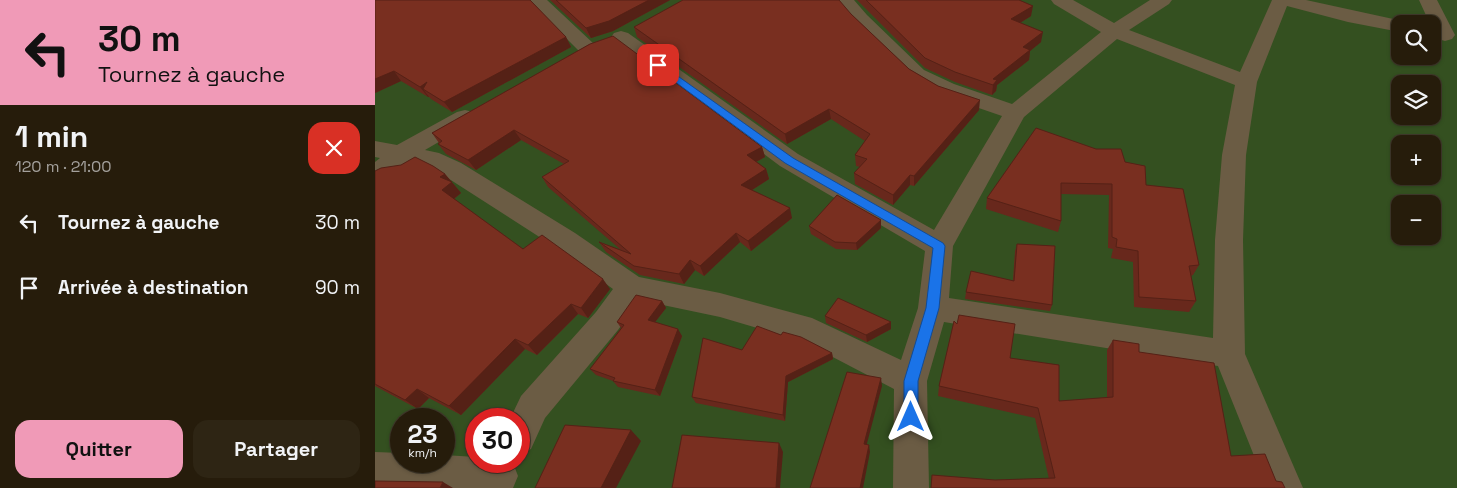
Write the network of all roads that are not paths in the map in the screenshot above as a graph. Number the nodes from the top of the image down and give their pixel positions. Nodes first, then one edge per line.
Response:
1 (537, 0) edge
2 (844, 0) edge
3 (1059, 0) edge
4 (1163, 0) edge
5 (1283, 0) edge
6 (1428, 0) edge
7 (1391, 24) edge
8 (1114, 31) junction
9 (1445, 34) edge
10 (1246, 82) junction
11 (486, 106) edge
12 (1015, 114) junction
13 (388, 152) edge
14 (375, 176) edge
15 (939, 246) junction
16 (632, 287) junction
17 (933, 308) junction
18 (1229, 354) junction
19 (911, 381) junction
20 (530, 413) edge
21 (375, 470) edge
22 (501, 475) edge
23 (911, 488) edge
24 (1285, 488) edge

1 - 15 street
2 - 12 street
3 - 8 street
4 - 8 street
5 - 7 street
5 - 10 street
6 - 9 street
8 - 10 street
8 - 12 street
10 - 18 street
11 - 13 street
12 - 15 street
13 - 14 street
13 - 16 street
15 - 17 street
16 - 19 street
16 - 20 street
17 - 18 street
17 - 19 street
18 - 24 street
19 - 23 street
21 - 22 street

